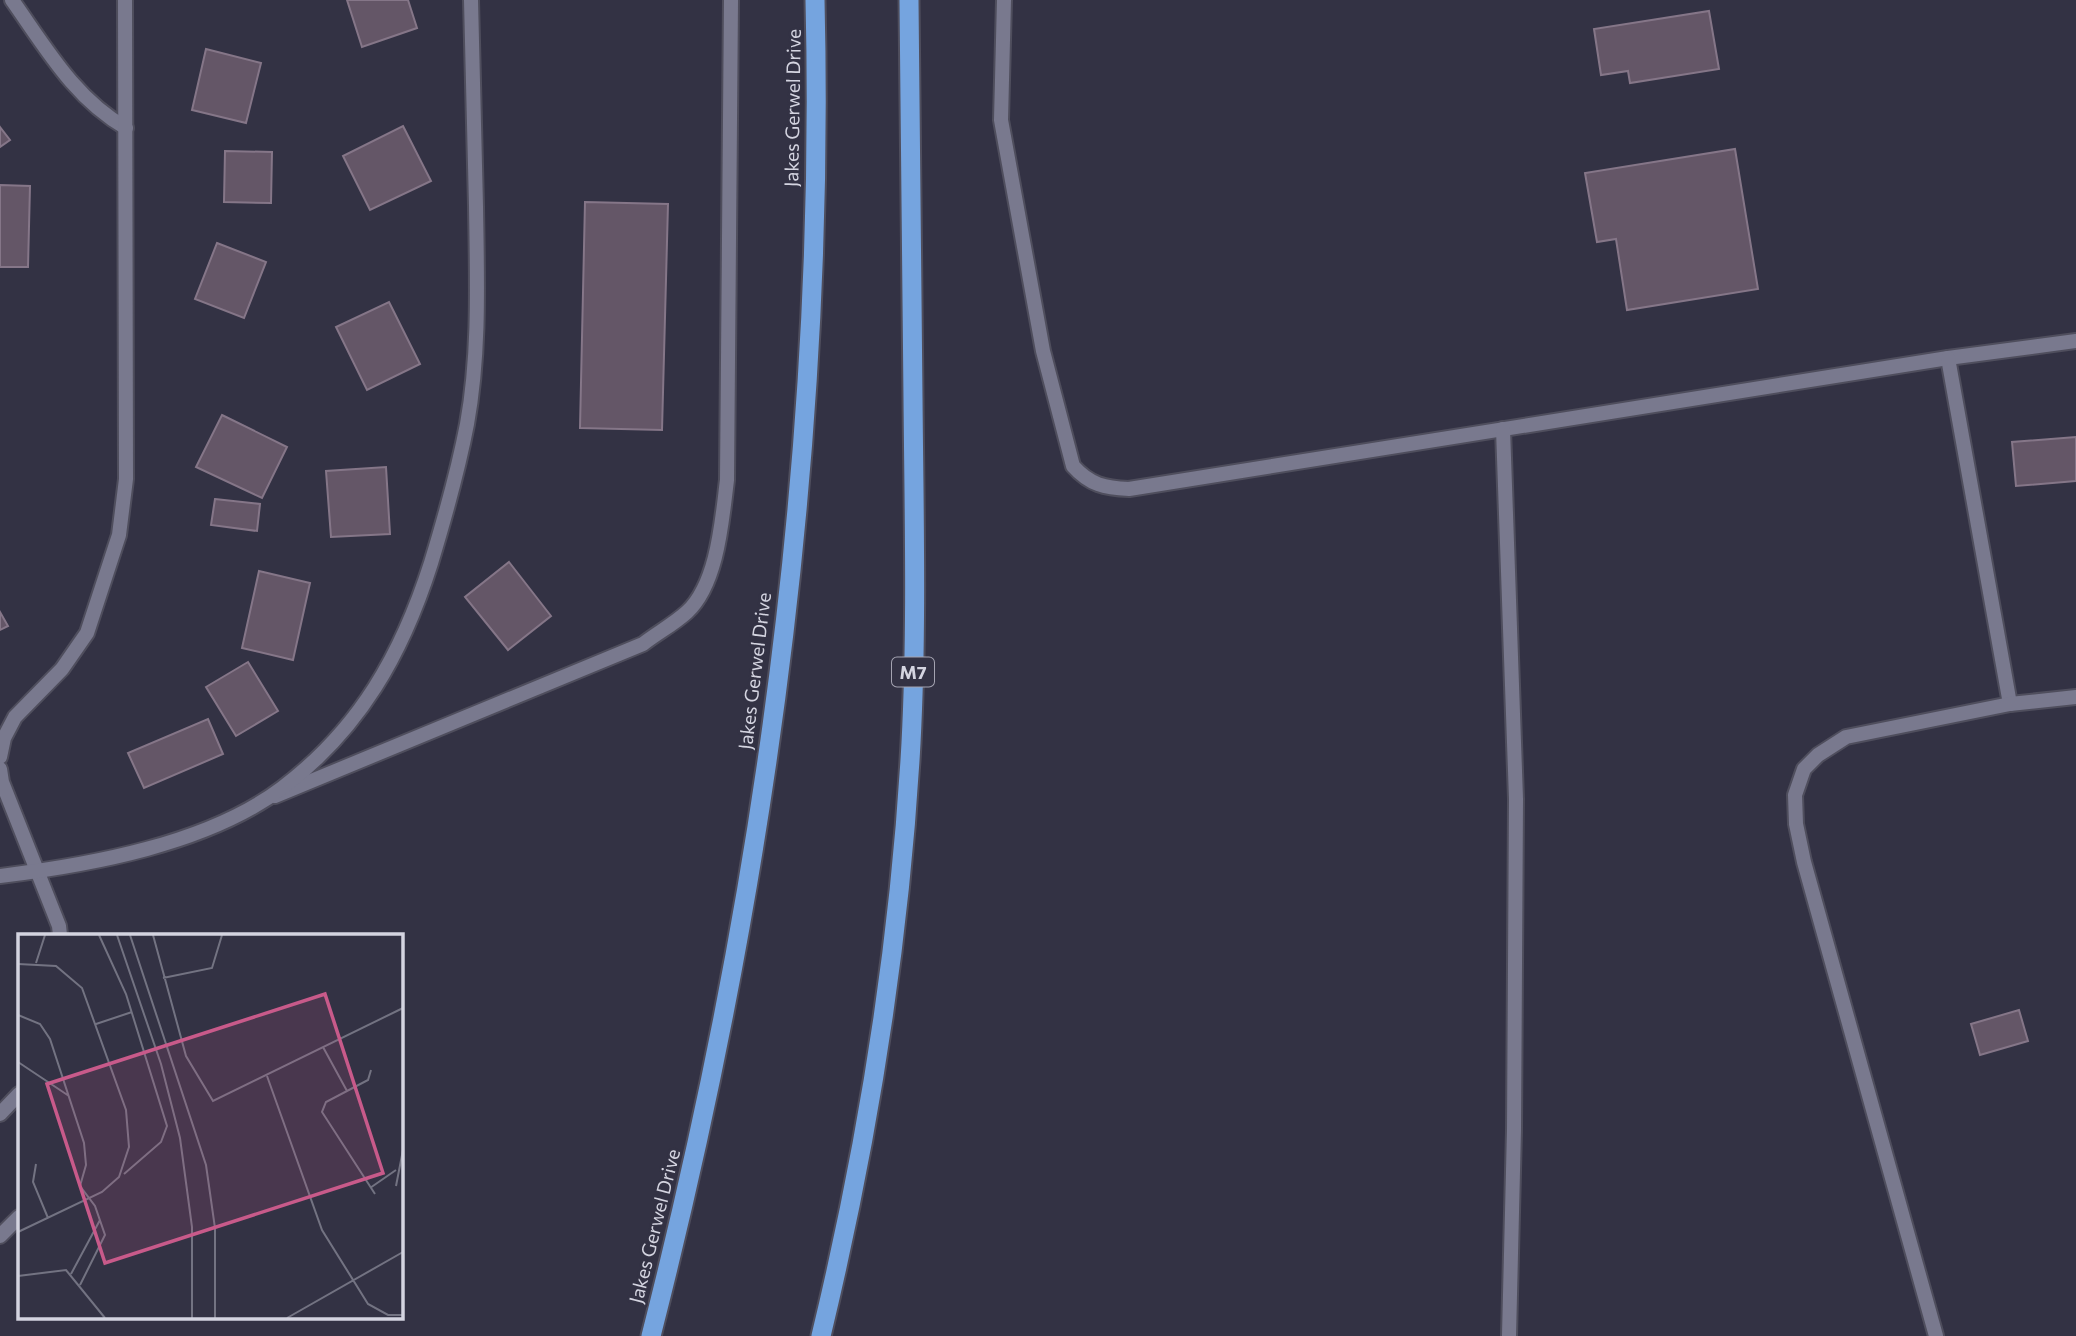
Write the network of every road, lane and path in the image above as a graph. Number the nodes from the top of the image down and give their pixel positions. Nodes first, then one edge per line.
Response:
1 (12, 0) edge
2 (125, 0) edge
3 (471, 0) edge
4 (732, 0) edge
5 (815, 0) edge
6 (909, 0) edge
7 (1003, 0) edge
8 (126, 128) junction
9 (2076, 341) edge
10 (1948, 358) junction
11 (1503, 429) junction
12 (2076, 697) edge
13 (2010, 704) junction
14 (0, 757) edge
15 (0, 769) edge
16 (257, 804) junction
17 (37, 872) junction
18 (0, 876) edge
19 (60, 934) edge
20 (18, 1095) edge
21 (0, 1114) edge
22 (18, 1218) edge
23 (0, 1236) edge
24 (651, 1336) edge
25 (821, 1336) edge
26 (1509, 1336) edge
27 (1936, 1336) edge

1 - 8 street
2 - 8 street
3 - 16 street
4 - 16 street
5 - 24 highway, Jakes Gerwel Drive
6 - 25 highway, M7
7 - 11 street
8 - 14 street
9 - 10 street
10 - 11 street
10 - 13 street
11 - 26 street
12 - 13 street
13 - 27 street
15 - 17 street
16 - 17 street
17 - 18 street
17 - 19 street
20 - 21 street
22 - 23 street

